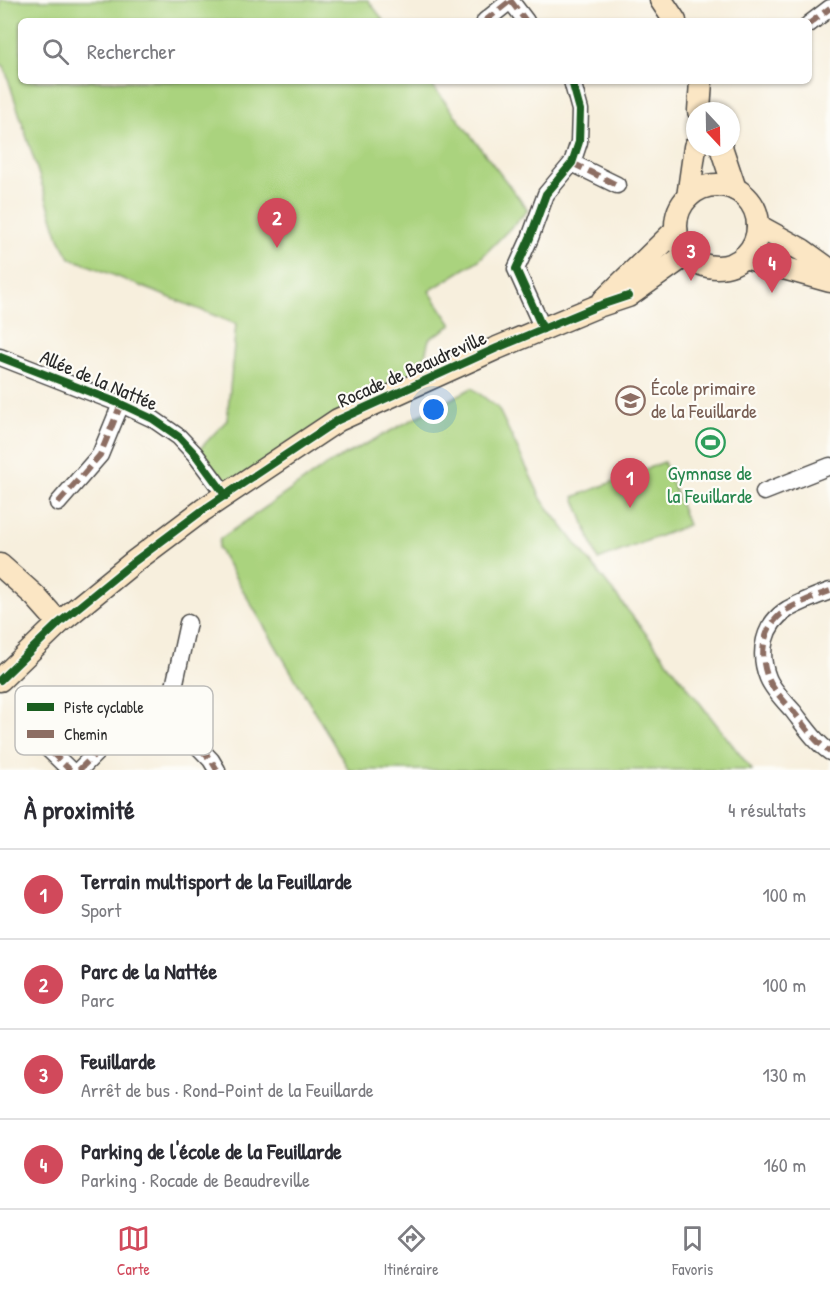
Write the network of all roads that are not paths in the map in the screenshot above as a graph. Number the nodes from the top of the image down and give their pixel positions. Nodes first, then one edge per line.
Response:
1 (510, 0) edge
2 (661, 0) edge
3 (830, 8) edge
4 (488, 18) edge
5 (524, 18) edge
6 (673, 18) edge
7 (812, 22) edge
8 (573, 84) edge
9 (694, 156) edge
10 (724, 156) edge
11 (572, 163) junction
12 (617, 184) dead end
13 (735, 189) junction
14 (688, 197) junction
15 (758, 226) junction
16 (676, 230) junction
17 (687, 254) junction
18 (744, 257) junction
19 (830, 270) edge
20 (830, 281) edge
21 (598, 306) junction
22 (543, 329) junction
23 (0, 357) edge
24 (121, 404) junction
25 (830, 466) edge
26 (764, 492) dead end
27 (226, 496) junction
28 (58, 503) dead end
29 (0, 565) edge
30 (830, 591) edge
31 (59, 623) junction
32 (188, 623) dead end
33 (0, 680) edge
34 (174, 686) edge
35 (830, 752) edge
36 (55, 755) edge
37 (94, 755) edge
38 (206, 755) edge
39 (70, 770) edge
40 (79, 770) edge
41 (217, 770) edge

1 - 4 street
1 - 5 street
2 - 6 street
3 - 7 street
8 - 11 street
9 - 14 street
10 - 13 street
11 - 12 street
11 - 22 street
13 - 14 street
13 - 15 street
14 - 16 street
15 - 18 street
15 - 19 street
16 - 17 street
16 - 21 street, Rocade de Beaudreville
17 - 18 street
17 - 21 street, Rocade de Beaudreville
18 - 20 street
21 - 22 street, Rocade de Beaudreville
22 - 27 street, Rocade de Beaudreville
23 - 24 street, Allée de la Nattée
24 - 27 street, Allée de la Nattée
24 - 28 street, Allée de la Nattée
25 - 26 street
27 - 31 street, Rocade de Beaudreville
29 - 31 street
30 - 35 street
31 - 33 street, Rocade de Beaudreville
32 - 34 street
36 - 39 street
37 - 40 street
38 - 41 street

